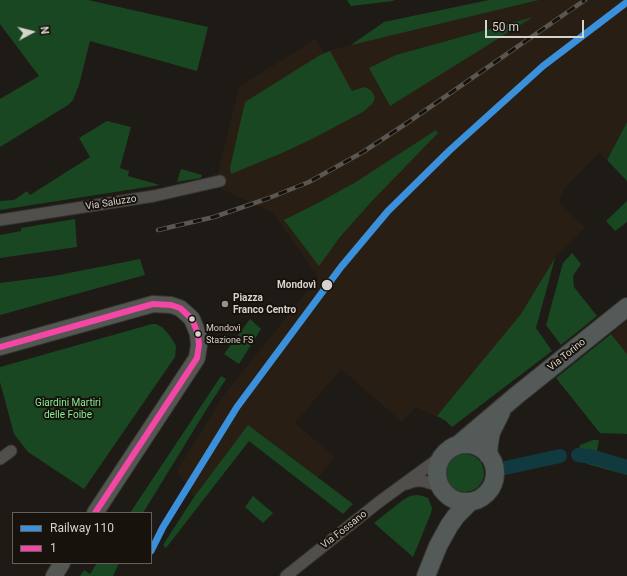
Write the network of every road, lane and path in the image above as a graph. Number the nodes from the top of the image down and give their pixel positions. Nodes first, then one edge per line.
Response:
1 (220, 181) dead end
2 (0, 220) edge
3 (627, 307) edge
4 (0, 346) edge
5 (507, 403) junction
6 (458, 445) junction
7 (11, 451) dead end
8 (488, 455) junction
9 (442, 456) junction
10 (0, 459) edge
11 (403, 484) junction
12 (441, 488) junction
13 (469, 503) junction
14 (96, 512) edge
15 (438, 546) junction
16 (61, 564) edge
17 (54, 576) edge
18 (286, 576) edge
19 (426, 576) edge

1 - 2 street, Via Saluzzo
3 - 5 main road, Via Torino
4 - 14 street
5 - 6 main road, Via Torino
5 - 8 main road, Via Torino
6 - 8 main road
6 - 9 main road, Via Torino
7 - 10 street
8 - 13 main road, Via Torino
9 - 11 street, Via Fossano
9 - 12 main road, Via Torino
11 - 12 street
11 - 18 street, Via Fossano
12 - 13 main road
12 - 15 main road, Via Torino
13 - 15 main road, Via Torino
15 - 19 main road, Via Torino
16 - 17 street

